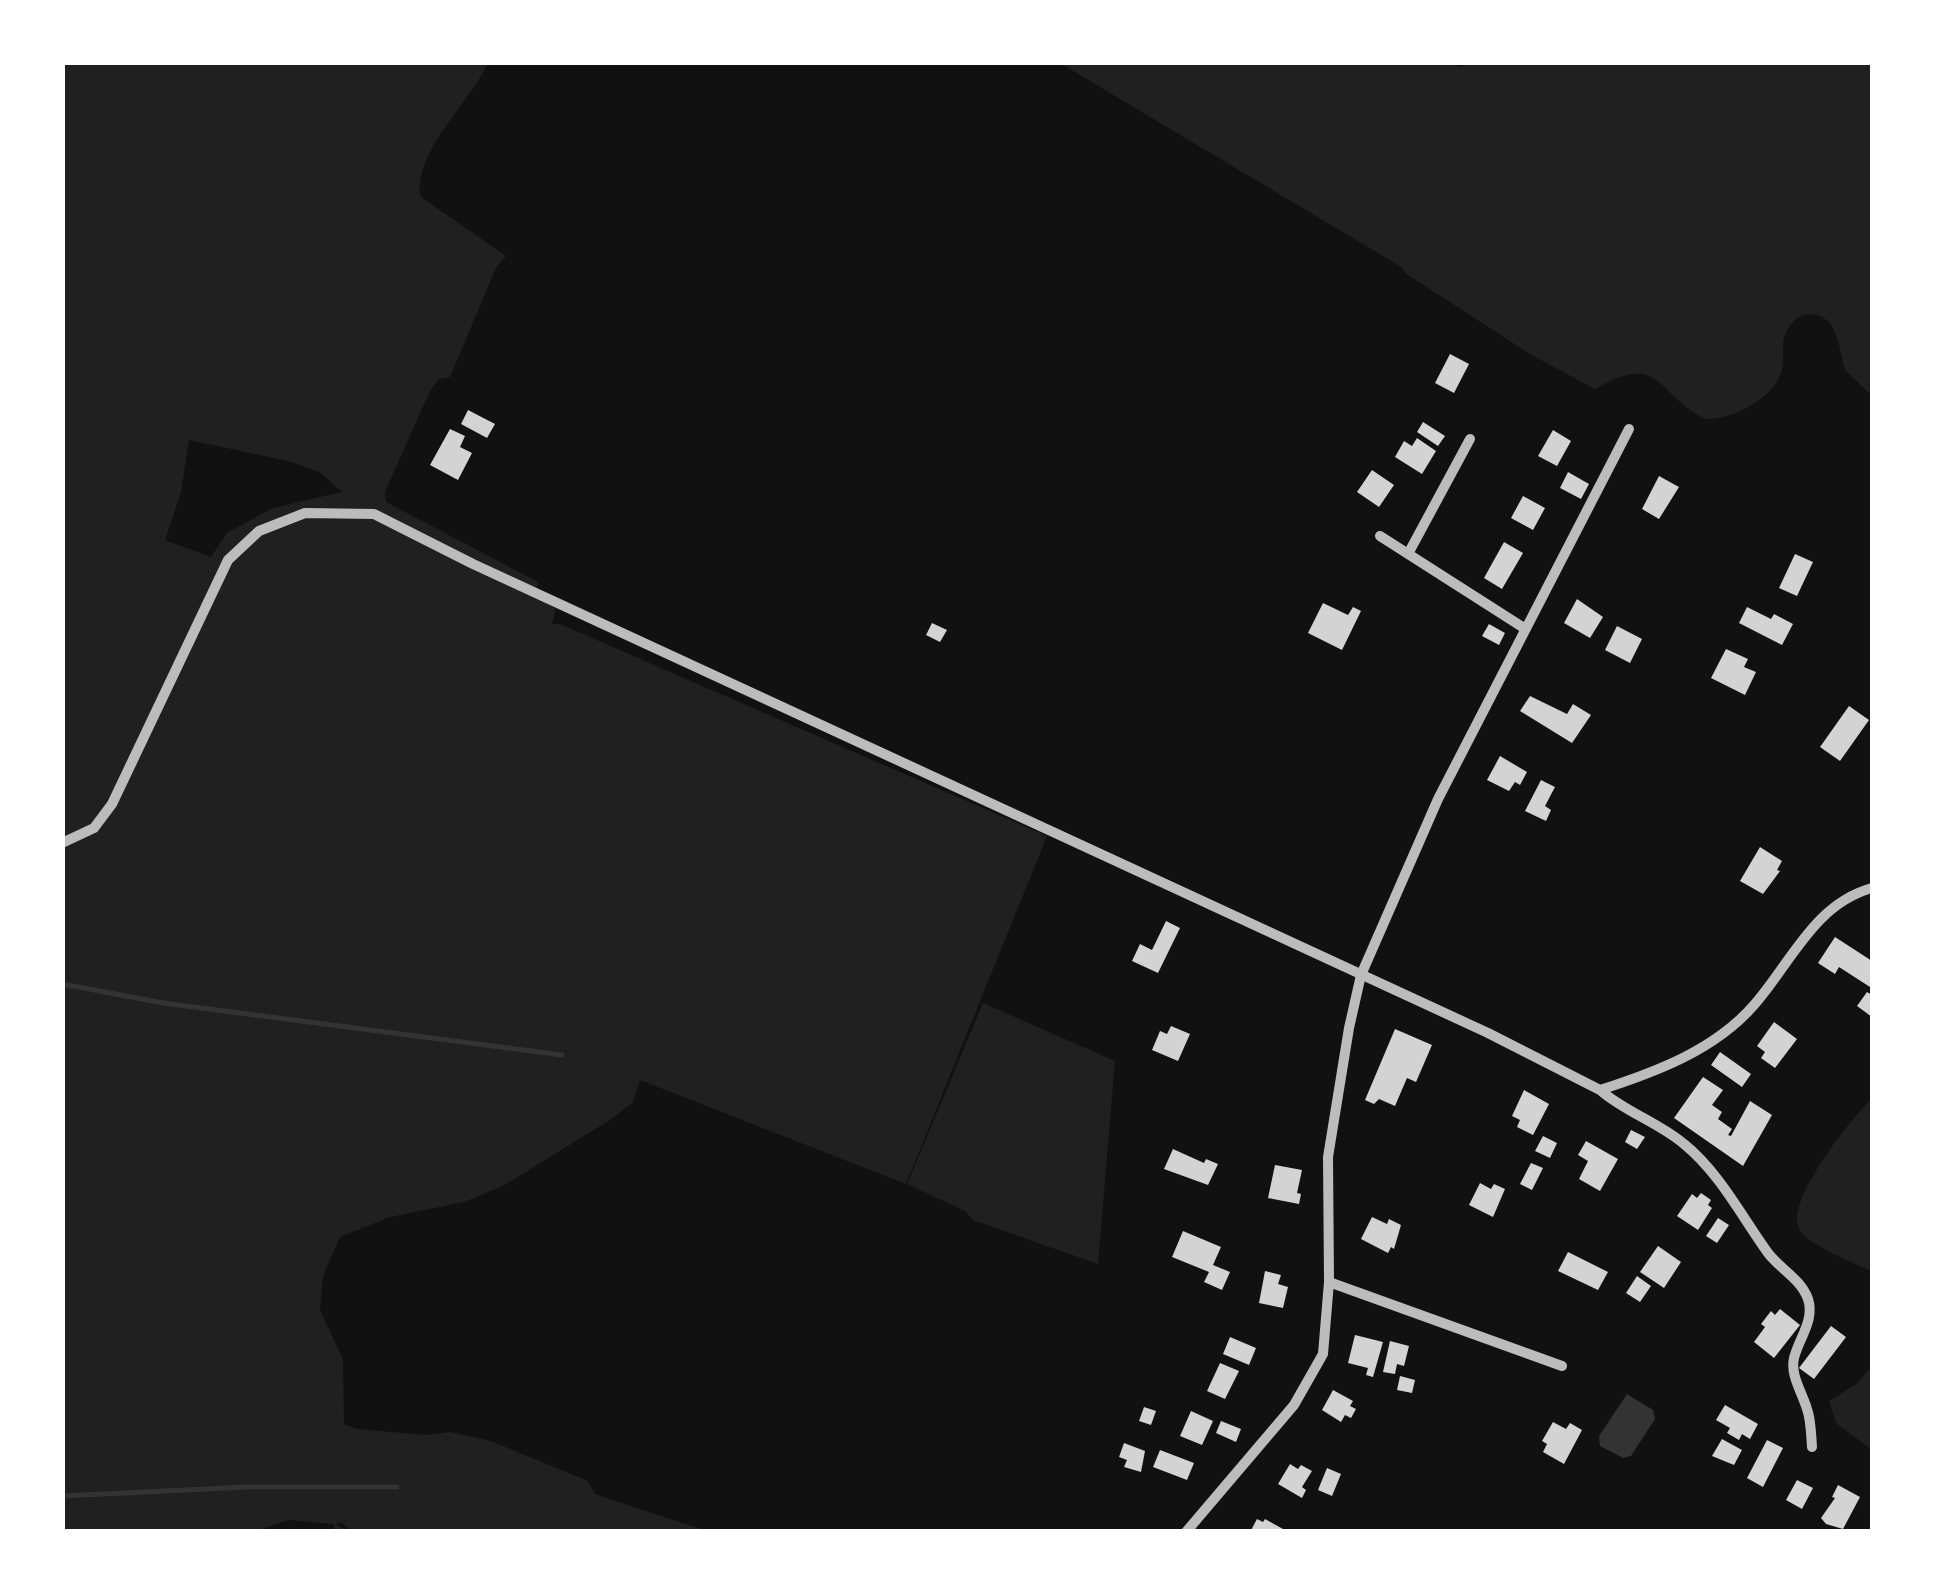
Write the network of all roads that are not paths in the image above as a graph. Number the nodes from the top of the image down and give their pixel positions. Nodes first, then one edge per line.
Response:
1 (1629, 430) dead end
2 (1470, 439) dead end
3 (1380, 536) dead end
4 (1408, 554) junction
5 (1524, 628) junction
6 (62, 843) edge
7 (1872, 888) edge
8 (1362, 975) junction
9 (1600, 1090) junction
10 (1329, 1282) junction
11 (1562, 1366) dead end
12 (1812, 1446) dead end
13 (1186, 1532) edge

1 - 5 street
2 - 4 street
3 - 4 street
4 - 5 street
5 - 8 street
6 - 8 street
7 - 9 street
8 - 9 street
8 - 10 street
9 - 12 street
10 - 11 street
10 - 13 street

